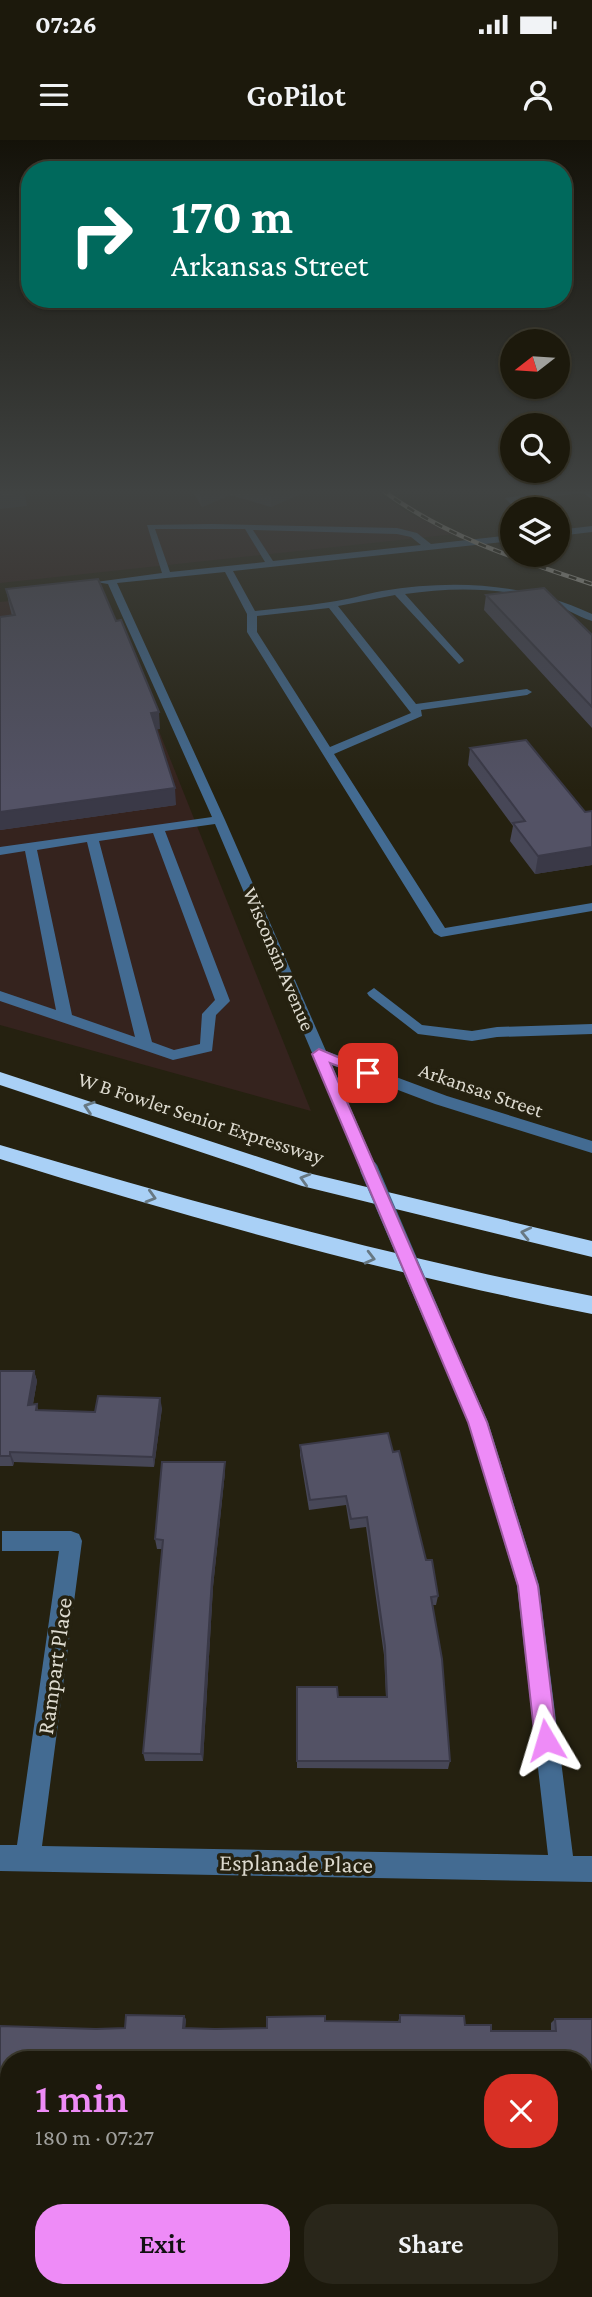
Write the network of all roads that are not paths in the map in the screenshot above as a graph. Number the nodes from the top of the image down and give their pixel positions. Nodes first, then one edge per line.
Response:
1 (115, 590) edge
2 (239, 590) edge
3 (421, 590) edge
4 (498, 590) edge
5 (399, 593) junction
6 (332, 605) junction
7 (252, 614) junction
8 (592, 618) edge
9 (459, 661) dead end
10 (527, 692) dead end
11 (413, 708) junction
12 (328, 752) junction
13 (219, 820) junction
14 (158, 829) junction
15 (92, 838) junction
16 (30, 847) junction
17 (0, 851) edge
18 (592, 907) edge
19 (374, 993) dead end
20 (0, 996) edge
21 (65, 1019) junction
22 (592, 1028) edge
23 (145, 1046) junction
24 (319, 1054) junction
25 (0, 1078) edge
26 (592, 1147) edge
27 (0, 1152) edge
28 (592, 1249) edge
29 (592, 1305) edge
30 (2, 1541) dead end
31 (0, 1858) edge
32 (28, 1858) junction
33 (562, 1868) junction
34 (592, 1869) edge

1 - 13 street, Wisconsin Avenue
2 - 7 street
3 - 5 street
4 - 8 street
5 - 6 street
5 - 9 street
6 - 7 street
6 - 11 street
7 - 12 street
10 - 11 street
11 - 12 street
12 - 18 street
13 - 14 street
13 - 24 street, Wisconsin Avenue
14 - 15 street
14 - 23 street
15 - 16 street
15 - 23 street
16 - 17 street
16 - 21 street
19 - 22 street
20 - 21 street
21 - 23 street
24 - 26 street, Arkansas Street
24 - 33 street, Wisconsin Avenue, bridge
28 -> 25 highway, W B Fowler Senior Expressway
27 -> 29 highway
30 - 32 street, Rampart Place
31 - 32 street, Esplanade Place
32 - 33 street, Esplanade Place
33 - 34 street, Esplanade Place

